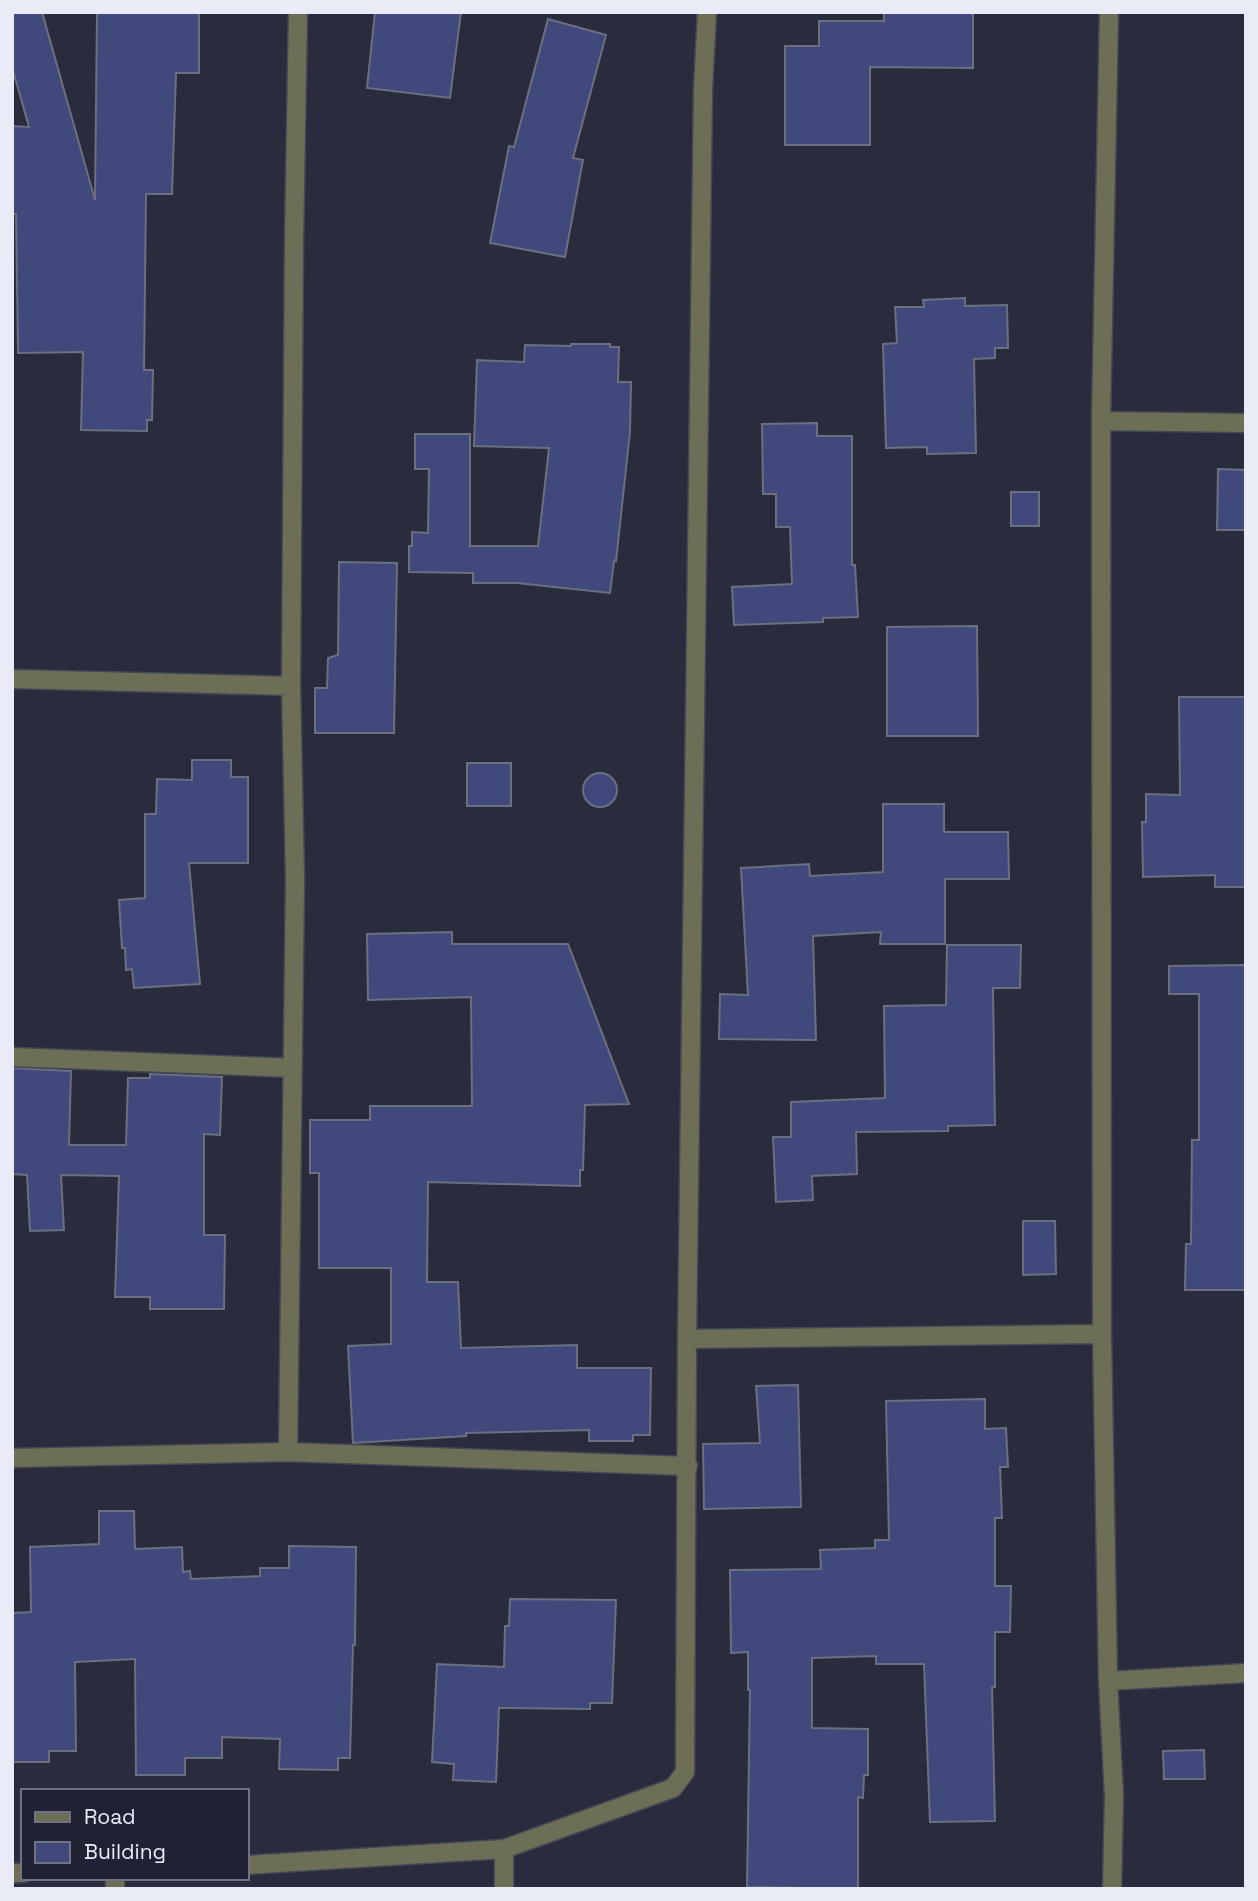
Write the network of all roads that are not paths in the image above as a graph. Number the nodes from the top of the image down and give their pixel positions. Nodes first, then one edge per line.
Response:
1 (298, 12) edge
2 (707, 12) edge
3 (1110, 12) edge
4 (1101, 421) junction
5 (1246, 423) edge
6 (12, 679) edge
7 (291, 686) junction
8 (12, 1057) edge
9 (293, 1068) junction
10 (1102, 1334) junction
11 (687, 1339) junction
12 (288, 1452) junction
13 (12, 1458) edge
14 (688, 1465) junction
15 (1246, 1673) edge
16 (1108, 1681) junction
17 (504, 1849) junction
18 (248, 1865) edge
19 (504, 1889) edge
20 (1111, 1889) edge

1 - 7 street
2 - 11 street
3 - 4 street
4 - 5 street
4 - 10 street
6 - 7 street
7 - 9 street
8 - 9 street
9 - 12 street
10 - 11 street
10 - 16 street
11 - 14 street
12 - 13 street
12 - 14 street
14 - 17 street
15 - 16 street
16 - 20 street
17 - 18 street
17 - 19 street

